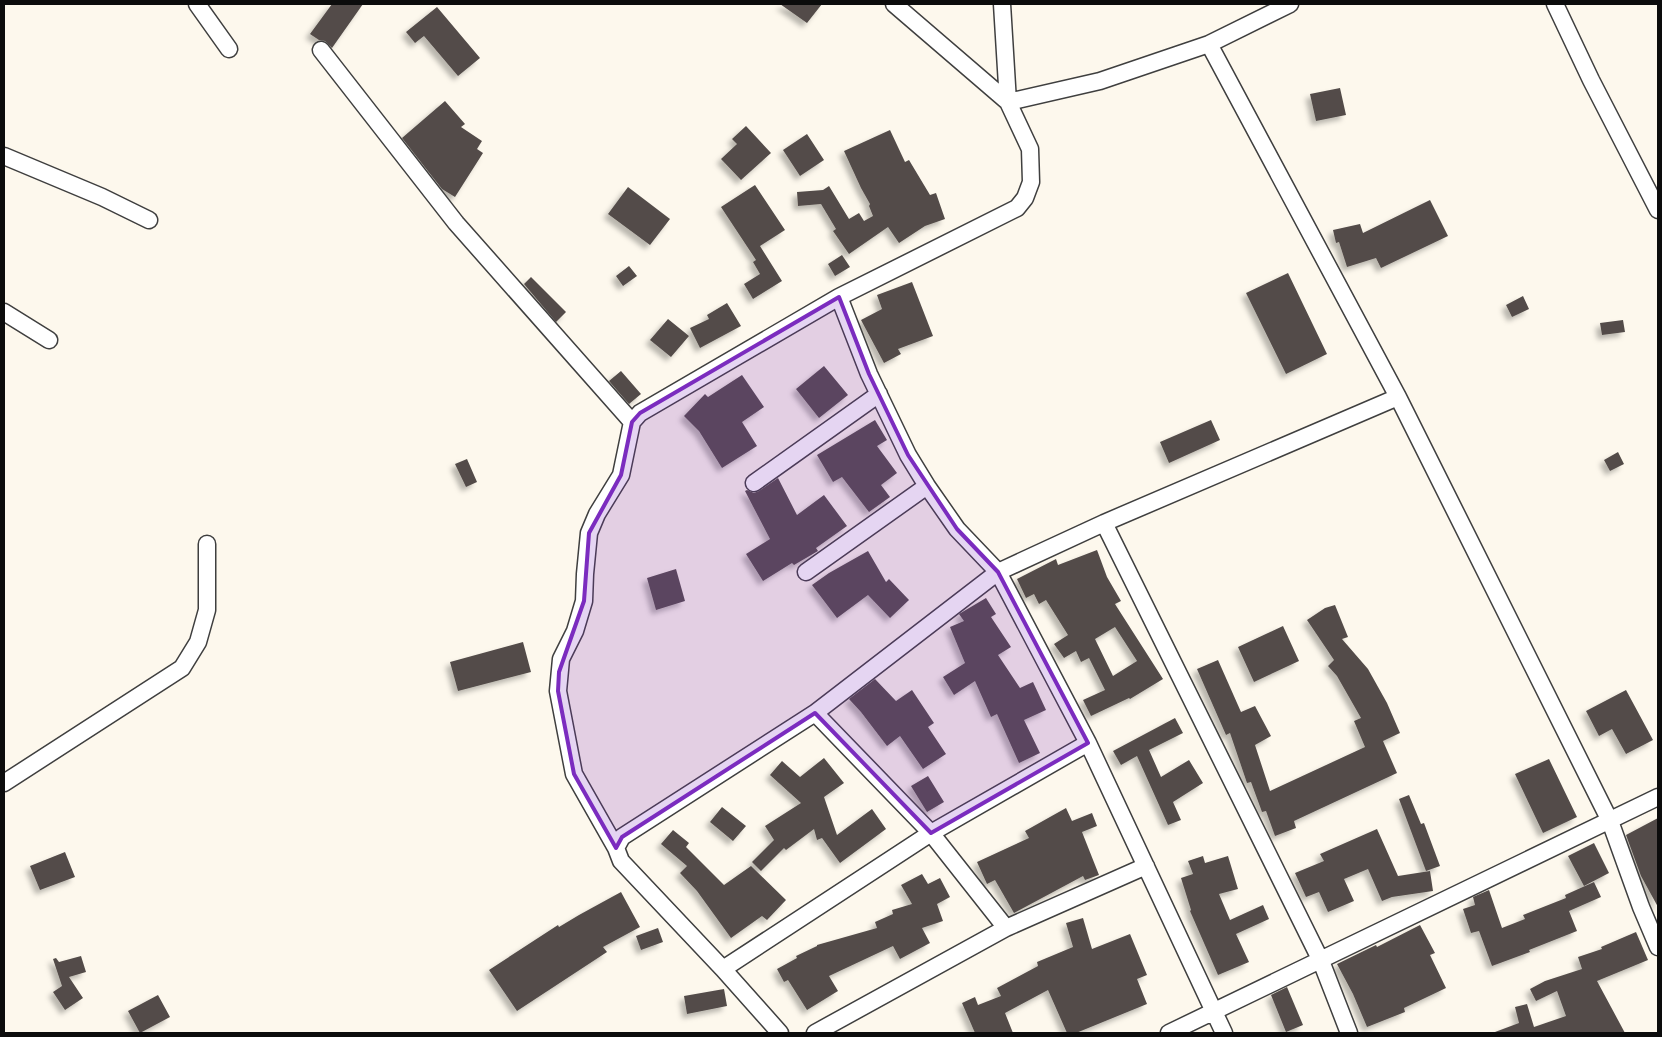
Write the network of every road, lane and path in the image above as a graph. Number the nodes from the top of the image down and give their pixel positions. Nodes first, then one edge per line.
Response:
1 (197, 4) edge
2 (894, 4) edge
3 (1002, 4) edge
4 (1290, 4) edge
5 (1555, 4) edge
6 (1209, 44) junction
7 (228, 49) dead end
8 (321, 50) dead end
9 (1008, 102) junction
10 (4, 156) edge
11 (1658, 210) edge
12 (149, 220) dead end
13 (839, 297) junction
14 (4, 312) edge
15 (50, 340) dead end
16 (879, 394) junction
17 (1398, 397) junction
18 (632, 422) junction
19 (754, 483) dead end
20 (928, 486) junction
21 (1104, 523) junction
22 (207, 544) dead end
23 (806, 572) dead end
24 (998, 572) junction
25 (815, 713) junction
26 (1088, 743) junction
27 (4, 783) edge
28 (1658, 796) edge
29 (1610, 820) junction
30 (931, 833) junction
31 (616, 848) junction
32 (1146, 866) junction
33 (1006, 928) junction
34 (1658, 948) edge
35 (1321, 961) junction
36 (723, 969) junction
37 (1214, 1012) junction
38 (780, 1033) edge
39 (815, 1033) edge
40 (1169, 1033) edge
41 (1224, 1033) edge
42 (1348, 1033) edge

1 - 7 street
2 - 9 street
3 - 9 street
4 - 6 street
5 - 11 street
6 - 9 street
6 - 17 street
8 - 18 street
9 - 13 street
10 - 12 street
13 - 16 street
13 - 18 street
14 - 15 street
16 - 19 street
16 - 20 street
17 - 21 street
17 - 29 street
18 - 31 street
20 - 23 street
20 - 24 street
21 - 24 street
21 - 35 street
22 - 27 street
24 - 25 street
24 - 26 street
25 - 30 street
25 - 31 street
26 - 30 street
26 - 32 street
28 - 29 street
29 - 34 street
29 - 35 street
30 - 33 street
30 - 36 street
31 - 36 street
32 - 33 street
32 - 37 street
33 - 39 street
35 - 37 street
35 - 42 street
36 - 38 street
37 - 40 street
37 - 41 street

